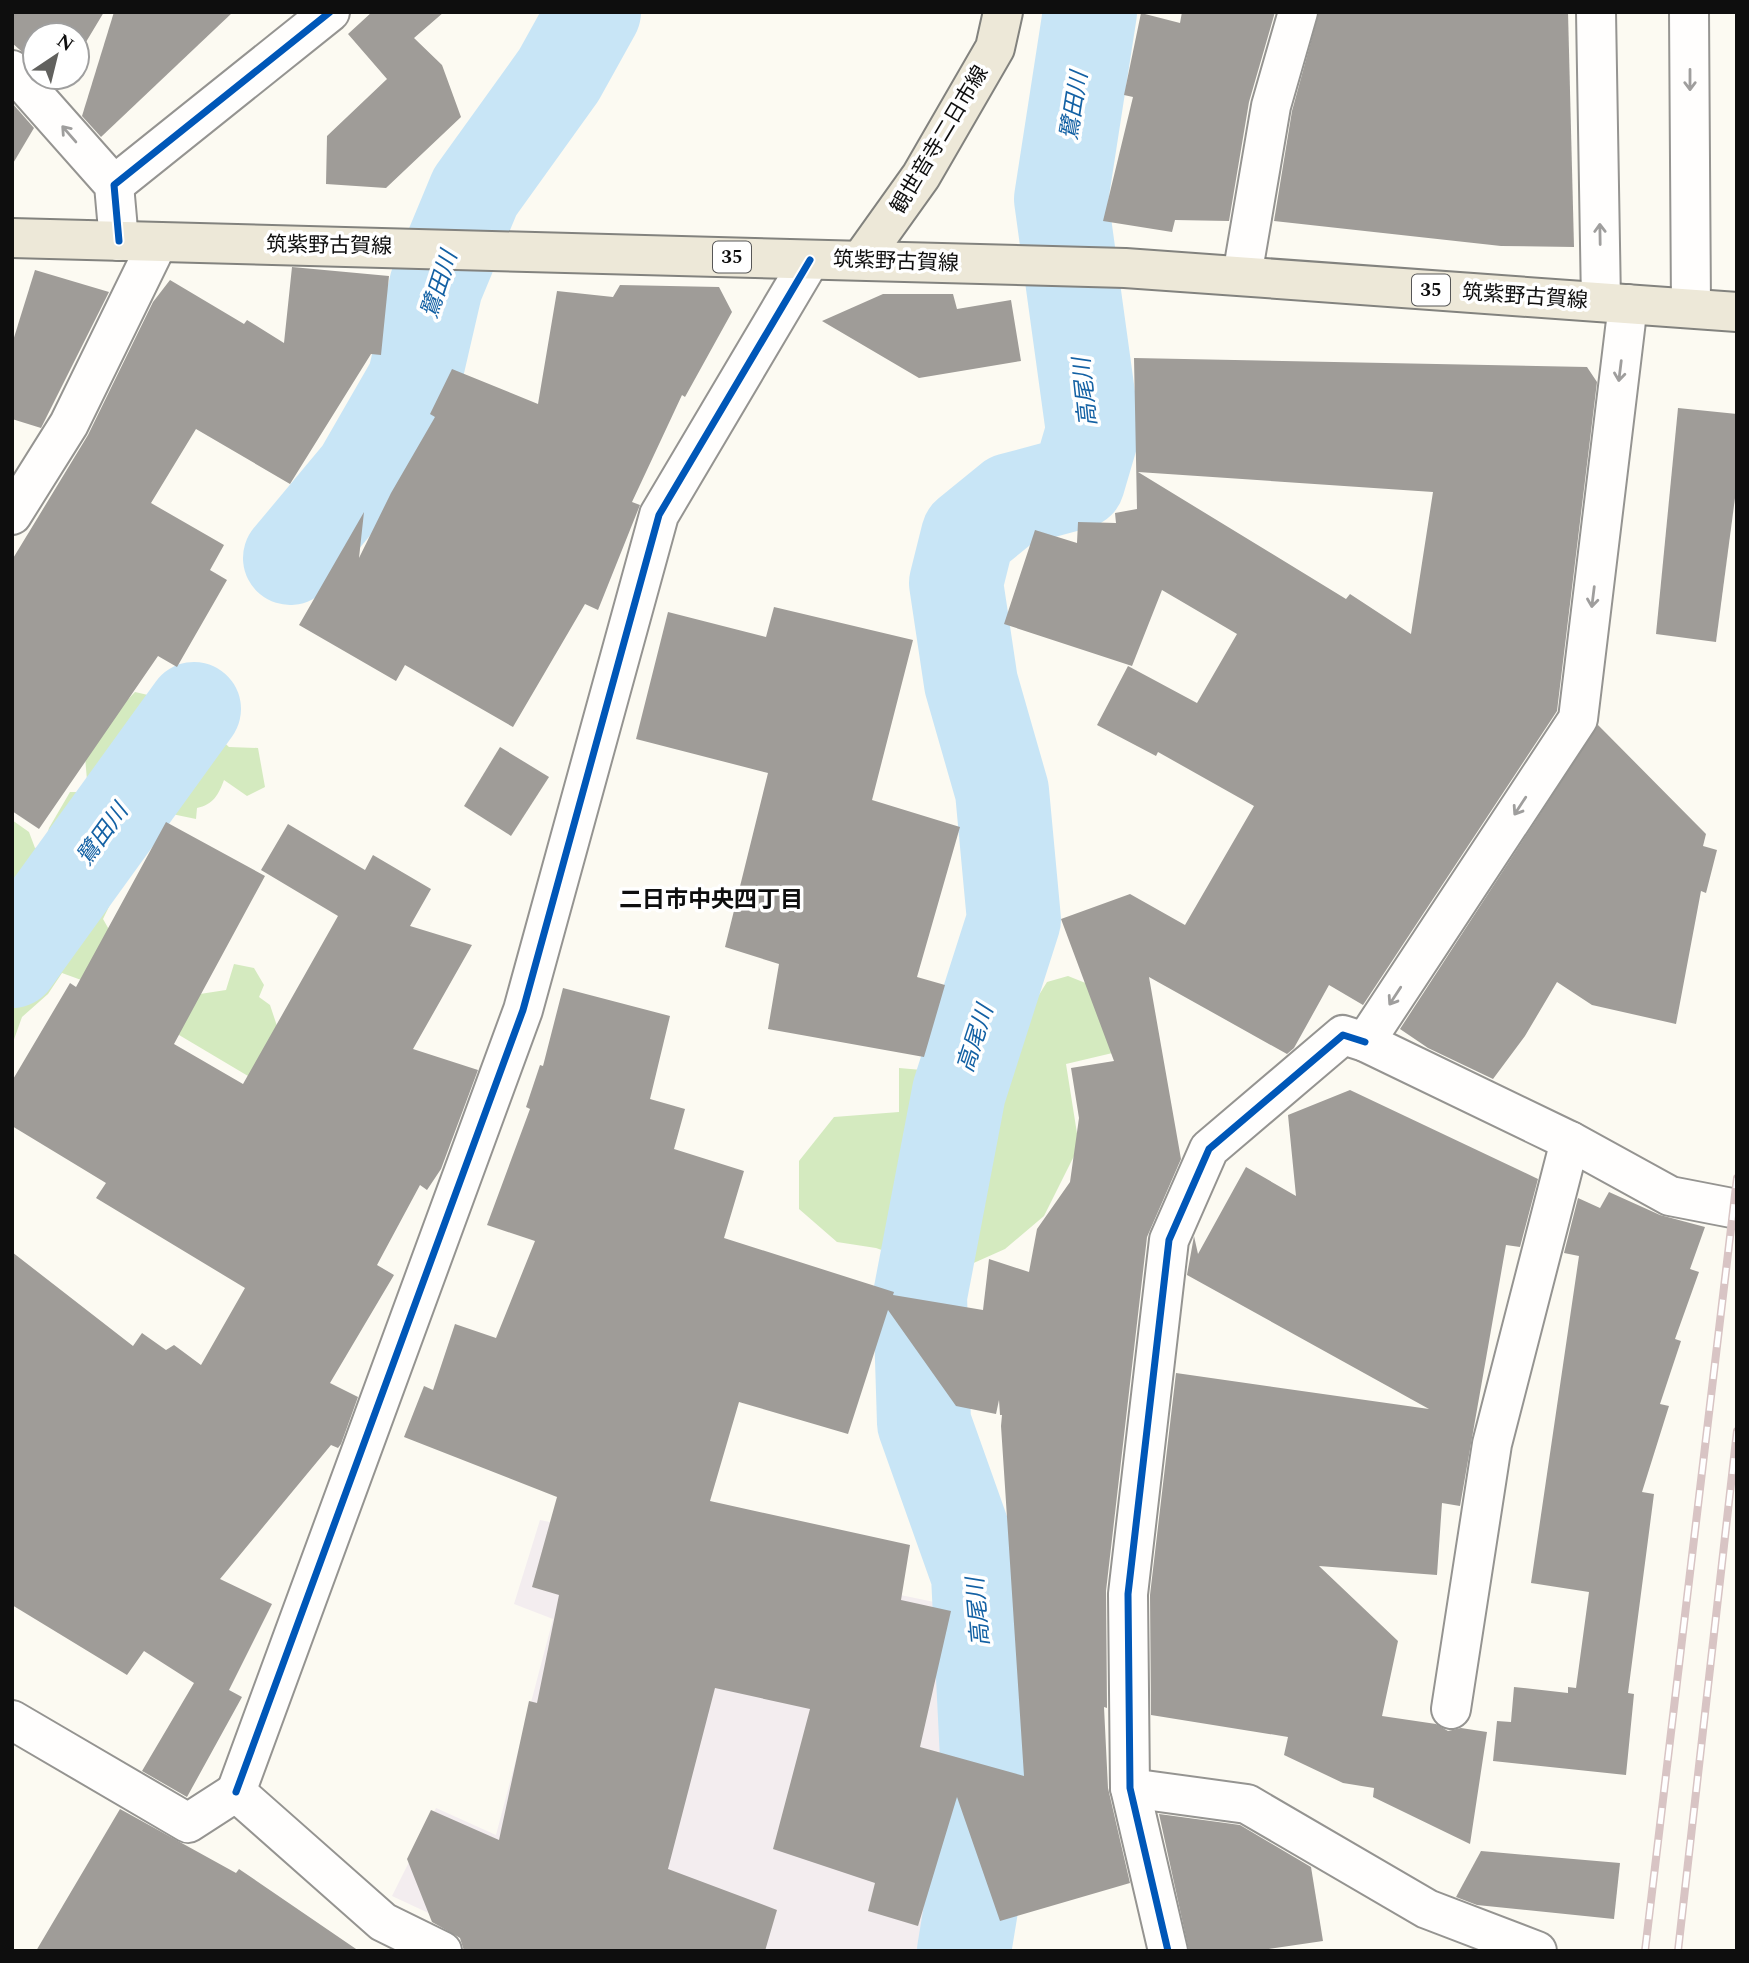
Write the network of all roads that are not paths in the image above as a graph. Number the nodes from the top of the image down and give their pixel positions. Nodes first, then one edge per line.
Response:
1 (330, 12) edge
2 (1003, 12) edge
3 (1298, 12) edge
4 (1596, 12) edge
5 (1689, 12) edge
6 (12, 69) edge
7 (114, 185) junction
8 (12, 238) edge
9 (119, 242) junction
10 (158, 242) junction
11 (872, 246) junction
12 (810, 260) junction
13 (1242, 276) junction
14 (1614, 303) junction
15 (1691, 308) junction
16 (1737, 312) edge
17 (12, 515) edge
18 (1365, 1042) junction
19 (1570, 1141) junction
20 (1737, 1209) edge
21 (1451, 1709) dead end
22 (12, 1720) edge
23 (1130, 1788) junction
24 (236, 1792) junction
25 (375, 1937) edge
26 (442, 1951) edge
27 (1168, 1951) edge
28 (1537, 1951) edge

1 - 7 street
2 - 11 main road, 観世音寺二日市線
3 - 13 street
14 -> 4 street
5 -> 15 street
7 -> 6 street
7 - 9 street
8 - 9 main road, 筑紫野古賀線 / 35
9 - 10 main road, 筑紫野古賀線 / 35
10 - 12 main road, 筑紫野古賀線 / 35
10 - 17 street
11 - 12 main road, 筑紫野古賀線 / 35
11 - 13 main road, 筑紫野古賀線 / 35
12 - 24 street
13 - 14 main road, 筑紫野古賀線 / 35
14 - 15 main road, 筑紫野古賀線 / 35
14 -> 18 street
15 - 16 main road, 筑紫野古賀線 / 35
18 - 19 street
18 - 23 street
19 - 20 street
19 - 21 street
22 - 24 street
23 - 27 street
23 - 28 street
24 - 25 street
25 - 26 street

